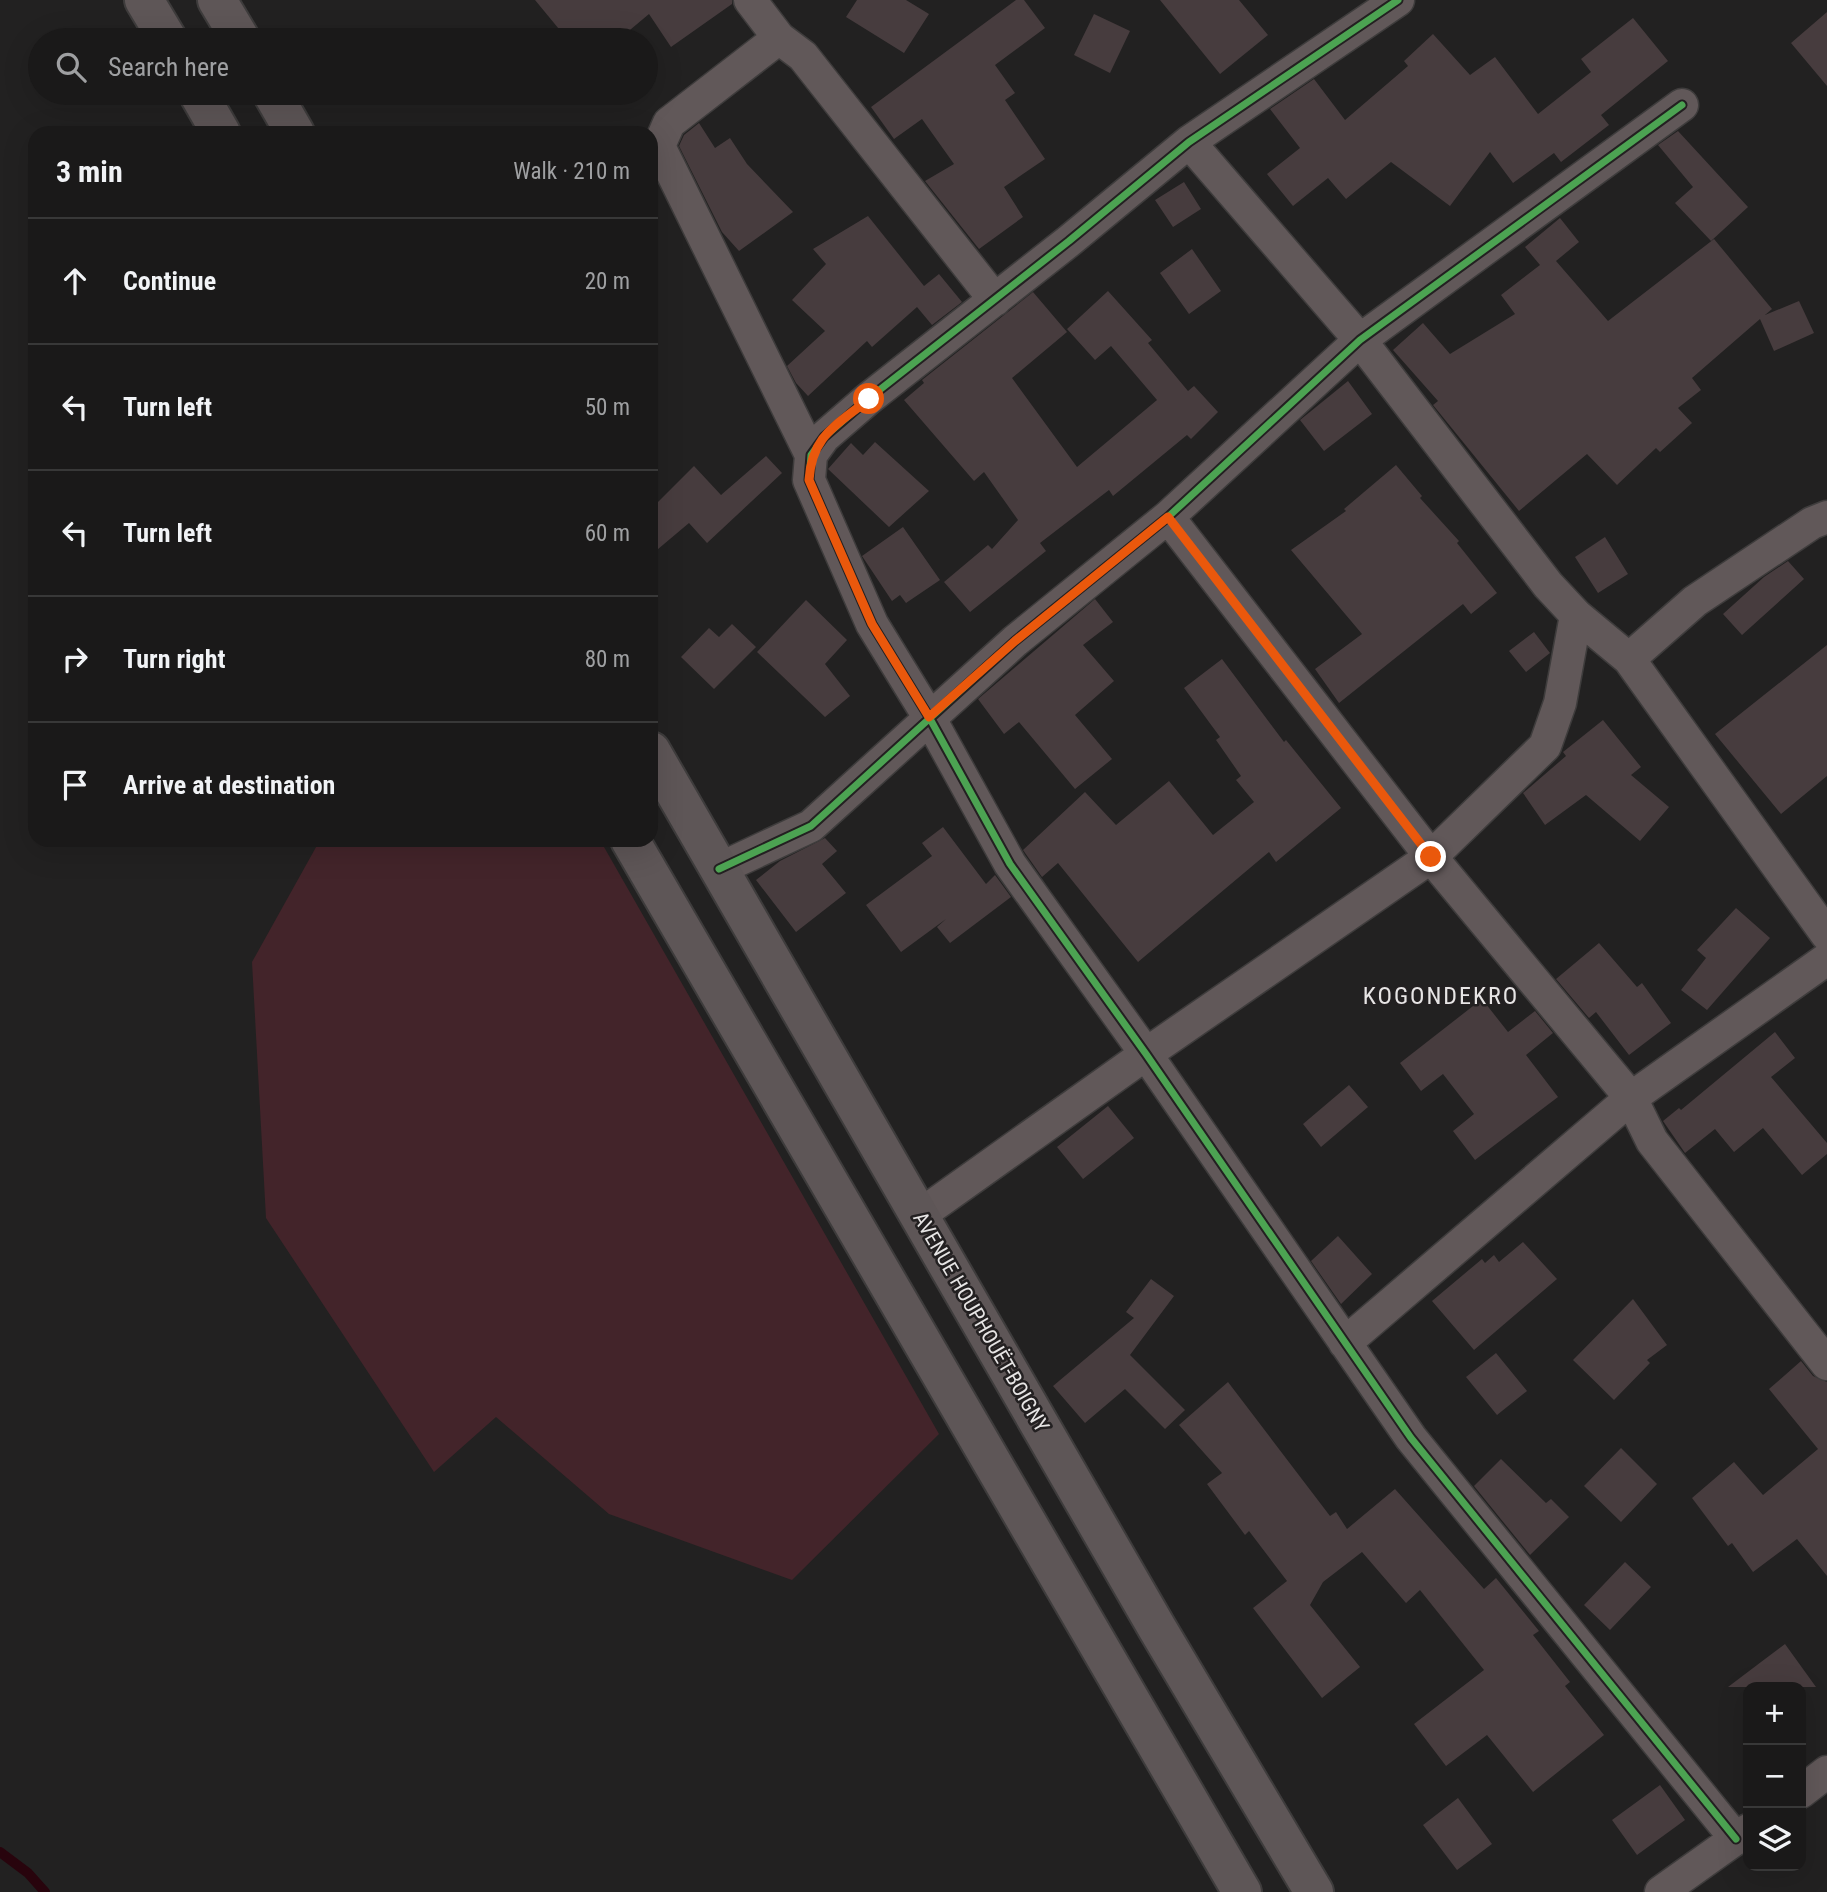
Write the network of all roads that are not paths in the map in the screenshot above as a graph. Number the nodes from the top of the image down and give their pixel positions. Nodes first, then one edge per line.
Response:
1 (144, 0) edge
2 (217, 0) edge
3 (750, 0) edge
4 (1398, 0) edge
5 (161, 28) edge
6 (234, 28) edge
7 (779, 38) junction
8 (205, 105) edge
9 (279, 105) edge
10 (1682, 105) dead end
11 (217, 126) edge
12 (291, 126) edge
13 (1189, 142) junction
14 (995, 300) junction
15 (1360, 340) junction
16 (811, 455) junction
17 (1168, 517) junction
18 (1827, 517) edge
19 (1576, 615) junction
20 (1629, 659) junction
21 (929, 717) junction
22 (658, 763) edge
23 (634, 847) edge
24 (1431, 857) junction
25 (719, 869) junction
26 (1827, 935) edge
27 (1827, 959) edge
28 (1146, 1054) junction
29 (1631, 1098) junction
30 (920, 1215) junction
31 (1345, 1343) junction
32 (1827, 1364) edge
33 (1827, 1773) edge
34 (1806, 1788) edge
35 (1742, 1835) edge
36 (1241, 1892) edge
37 (1314, 1892) edge
38 (1661, 1892) edge

1 - 5 highway
2 - 6 highway
3 - 7 street
4 - 13 street
7 - 14 street
7 - 16 street
8 - 11 highway
9 - 12 highway
10 - 15 street
13 - 14 street
13 - 15 street
14 - 16 street
15 - 17 street
15 - 19 street
16 - 21 street
17 - 21 street
17 - 24 street
18 - 20 street
19 - 20 street
19 - 24 street
20 - 26 street
21 - 25 street
21 - 28 street
22 - 25 highway, AVENUE HOUPHOUËT-BOIGNY
23 - 36 highway
24 - 28 street
24 - 29 street
25 - 30 highway, AVENUE HOUPHOUËT-BOIGNY
27 - 29 street
28 - 30 street
28 - 31 street
29 - 31 street
29 - 32 street
30 - 37 highway, AVENUE HOUPHOUËT-BOIGNY
31 - 35 street
33 - 34 street
35 - 38 street

